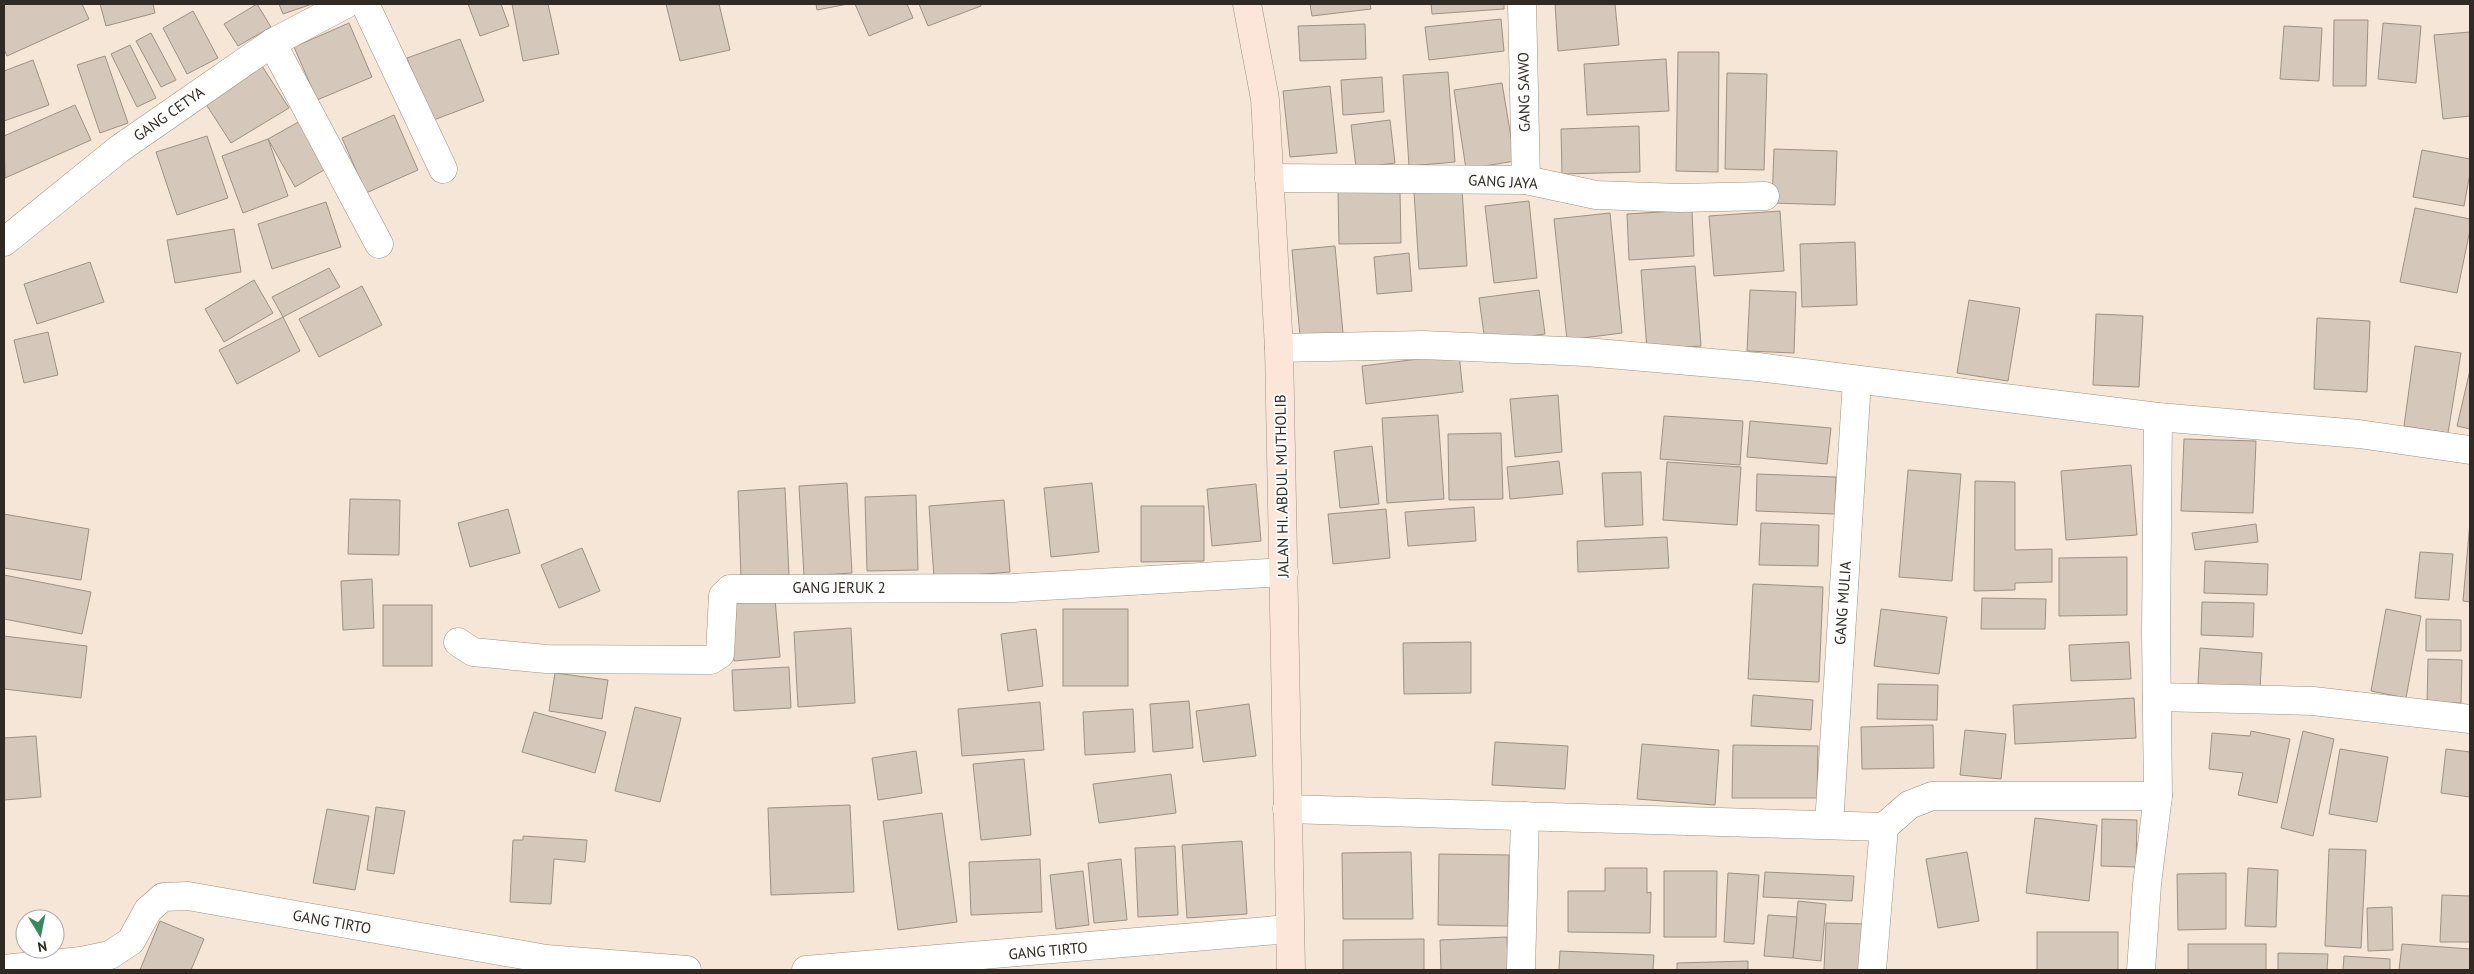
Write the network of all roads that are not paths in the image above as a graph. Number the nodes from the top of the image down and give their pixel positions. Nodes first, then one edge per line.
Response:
1 (346, 4) edge
2 (365, 4) edge
3 (1247, 4) edge
4 (1522, 4) edge
5 (272, 43) junction
6 (444, 169) dead end
7 (1270, 178) junction
8 (1526, 180) junction
9 (1765, 196) dead end
10 (4, 242) edge
11 (379, 244) dead end
12 (1279, 348) junction
13 (1857, 380) junction
14 (2158, 418) junction
15 (2470, 450) edge
16 (1284, 572) junction
17 (458, 642) dead end
18 (2157, 697) junction
19 (2470, 719) edge
20 (2158, 796) junction
21 (1287, 809) junction
22 (1525, 816) junction
23 (1829, 825) junction
24 (1884, 827) junction
25 (1290, 929) junction
26 (4, 969) edge
27 (688, 970) edge
28 (806, 970) edge
29 (1291, 970) edge
30 (1521, 970) edge
31 (1872, 970) edge
32 (2141, 970) edge

1 - 5 street, GANG CETYA
2 - 6 street
3 - 7 street, JALAN HI. ABDUL MUTHOLIB
4 - 8 street, GANG SAWO
5 - 10 street, GANG CETYA
5 - 11 street
7 - 8 street, GANG JAYA
7 - 12 street, JALAN HI. ABDUL MUTHOLIB
8 - 9 street, GANG JAYA
12 - 13 street
12 - 16 street, JALAN HI. ABDUL MUTHOLIB
13 - 14 street
13 - 23 street, GANG MULIA
14 - 15 street
14 - 18 street
16 - 17 street, GANG JERUK 2
16 - 21 street, JALAN HI. ABDUL MUTHOLIB
18 - 19 street
18 - 20 street
20 - 24 street
20 - 32 street
21 - 22 street
21 - 25 street, JALAN HI. ABDUL MUTHOLIB
22 - 23 street
22 - 30 street
23 - 24 street
24 - 31 street
25 - 28 street, GANG TIRTO
25 - 29 street, JALAN HI. ABDUL MUTHOLIB
26 - 27 street, GANG TIRTO

